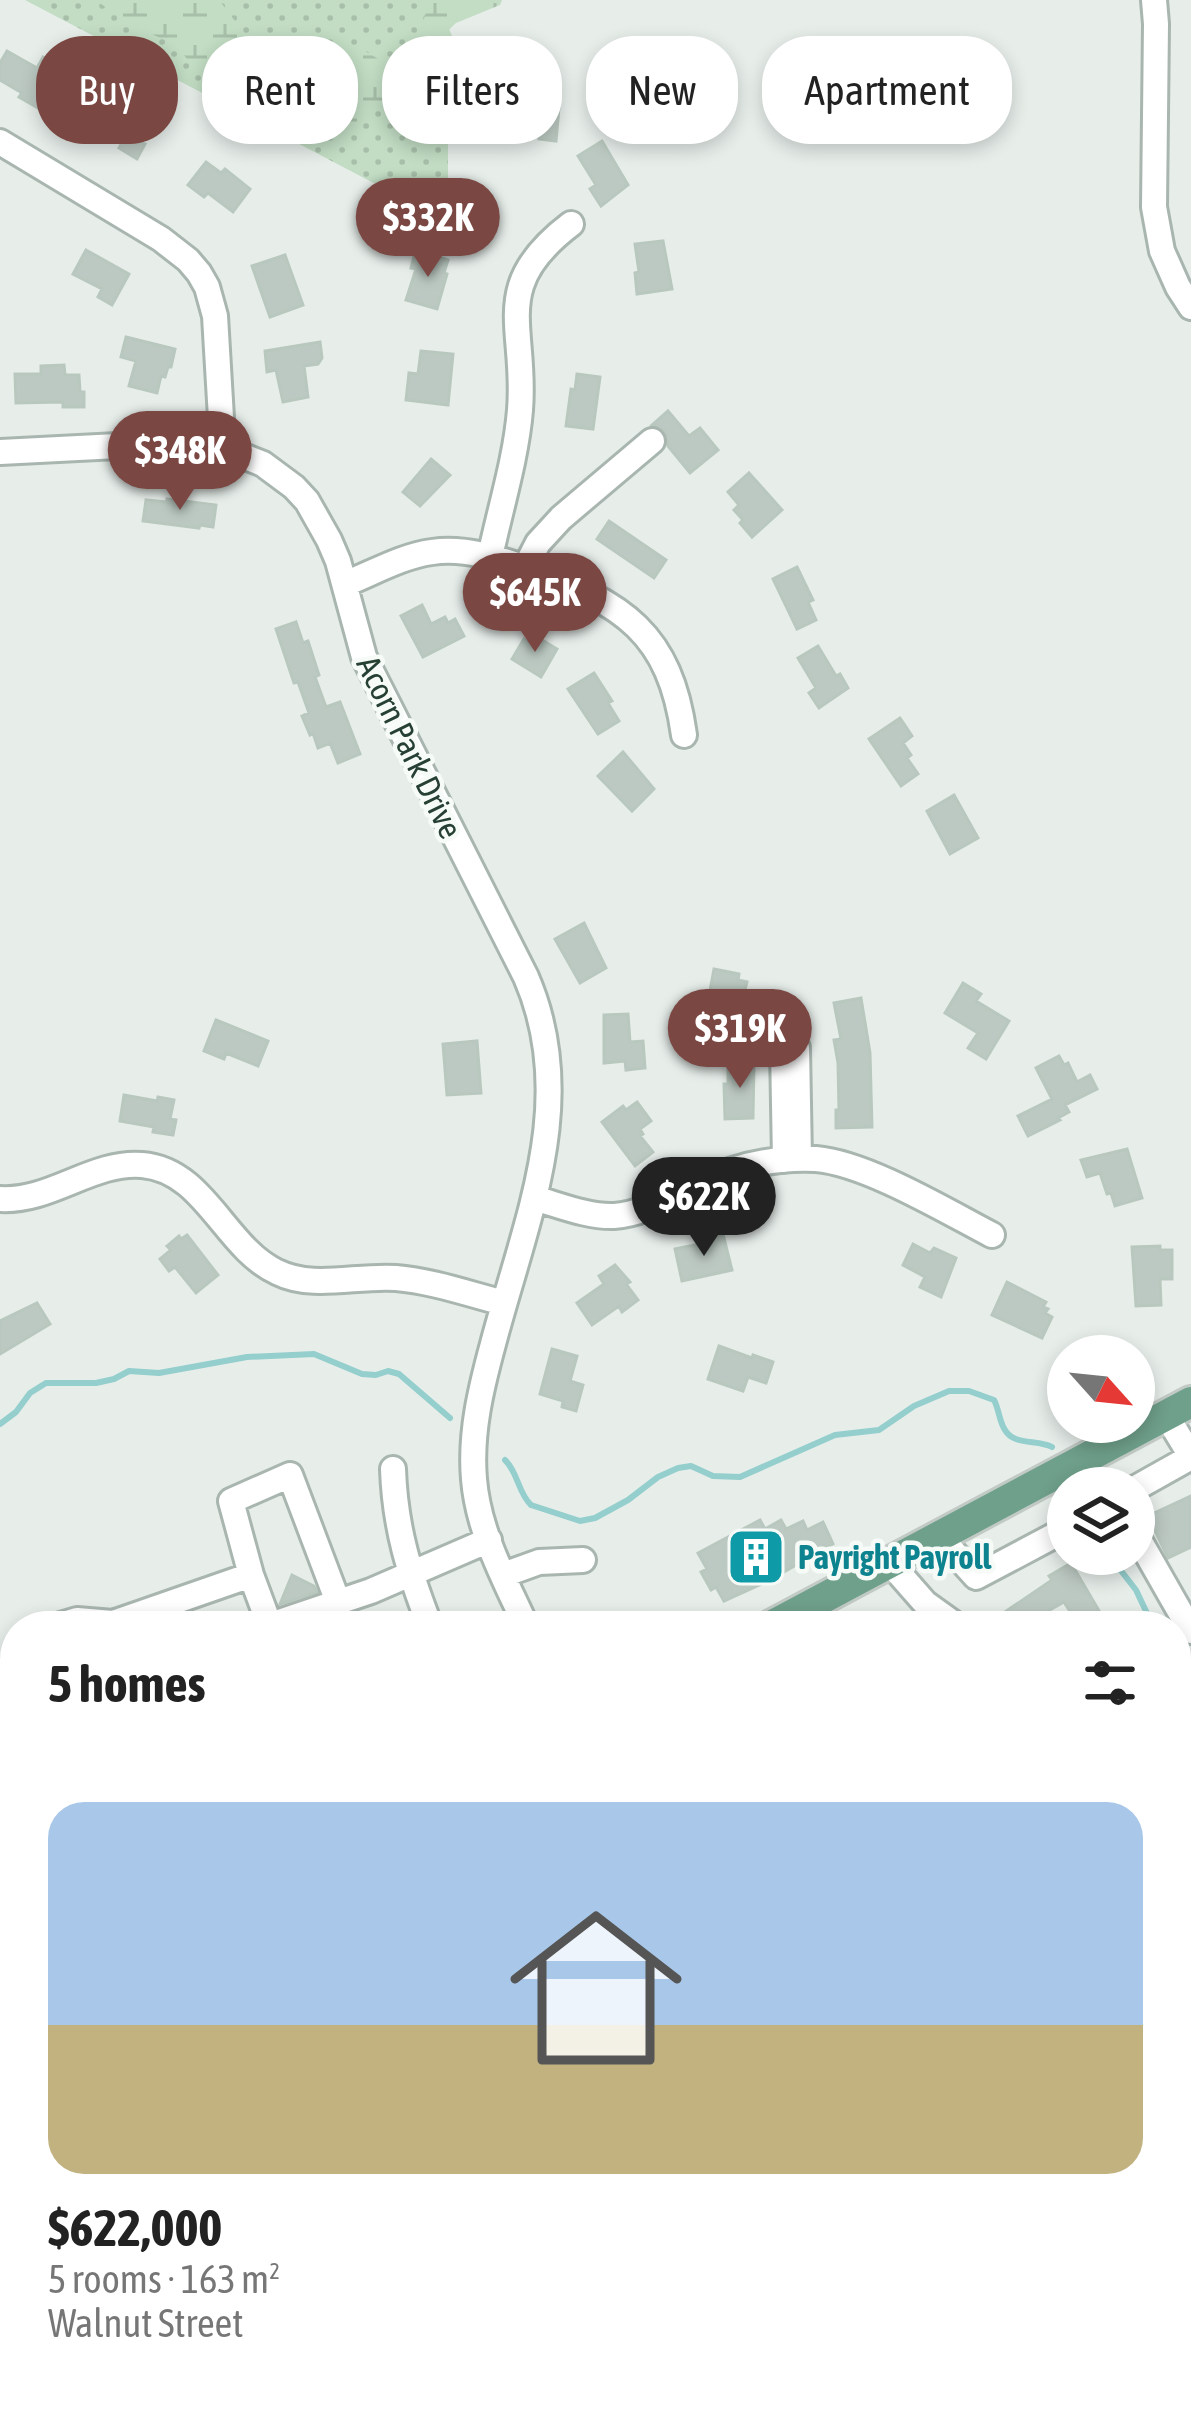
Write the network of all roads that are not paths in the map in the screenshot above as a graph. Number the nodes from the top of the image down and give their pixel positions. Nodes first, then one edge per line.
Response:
1 (1154, 0) edge
2 (0, 142) edge
3 (571, 224) dead end
4 (1191, 307) edge
5 (652, 441) dead end
6 (216, 445) junction
7 (0, 452) edge
8 (490, 557) junction
9 (525, 568) junction
10 (345, 584) junction
11 (684, 735) dead end
12 (0, 1198) edge
13 (534, 1198) junction
14 (992, 1235) dead end
15 (504, 1303) junction
16 (1179, 1408) edge
17 (1191, 1456) edge
18 (393, 1469) dead end
19 (1155, 1477) edge
20 (939, 1536) junction
21 (1047, 1539) edge
22 (489, 1540) junction
23 (583, 1560) dead end
24 (889, 1562) junction
25 (1155, 1568) edge
26 (410, 1574) junction
27 (251, 1575) junction
28 (503, 1575) junction
29 (338, 1602) junction
30 (150, 1611) edge
31 (264, 1611) edge
32 (312, 1611) edge
33 (424, 1611) edge
34 (519, 1611) edge
35 (819, 1611) edge
36 (936, 1611) edge
37 (1179, 1611) edge

1 - 4 street
2 - 6 street
3 - 8 street
5 - 9 street
6 - 7 street, Acorn Park Drive
6 - 10 street, Acorn Park Drive
8 - 9 street
8 - 10 street
9 - 11 street
10 - 13 street, Acorn Park Drive
12 - 15 street
13 - 14 street
13 - 15 street, Acorn Park Drive
15 - 22 street, Acorn Park Drive
16 - 17 street
16 - 20 main road
17 - 19 street
18 - 26 street
20 - 21 street
20 - 24 main road
22 - 26 street
22 - 28 street, Acorn Park Drive
23 - 28 street
24 - 35 main road
24 - 36 street
25 - 37 street
26 - 29 street
26 - 33 street
27 - 29 street
27 - 30 street
27 - 31 street
28 - 34 street, Acorn Park Drive
29 - 32 street

